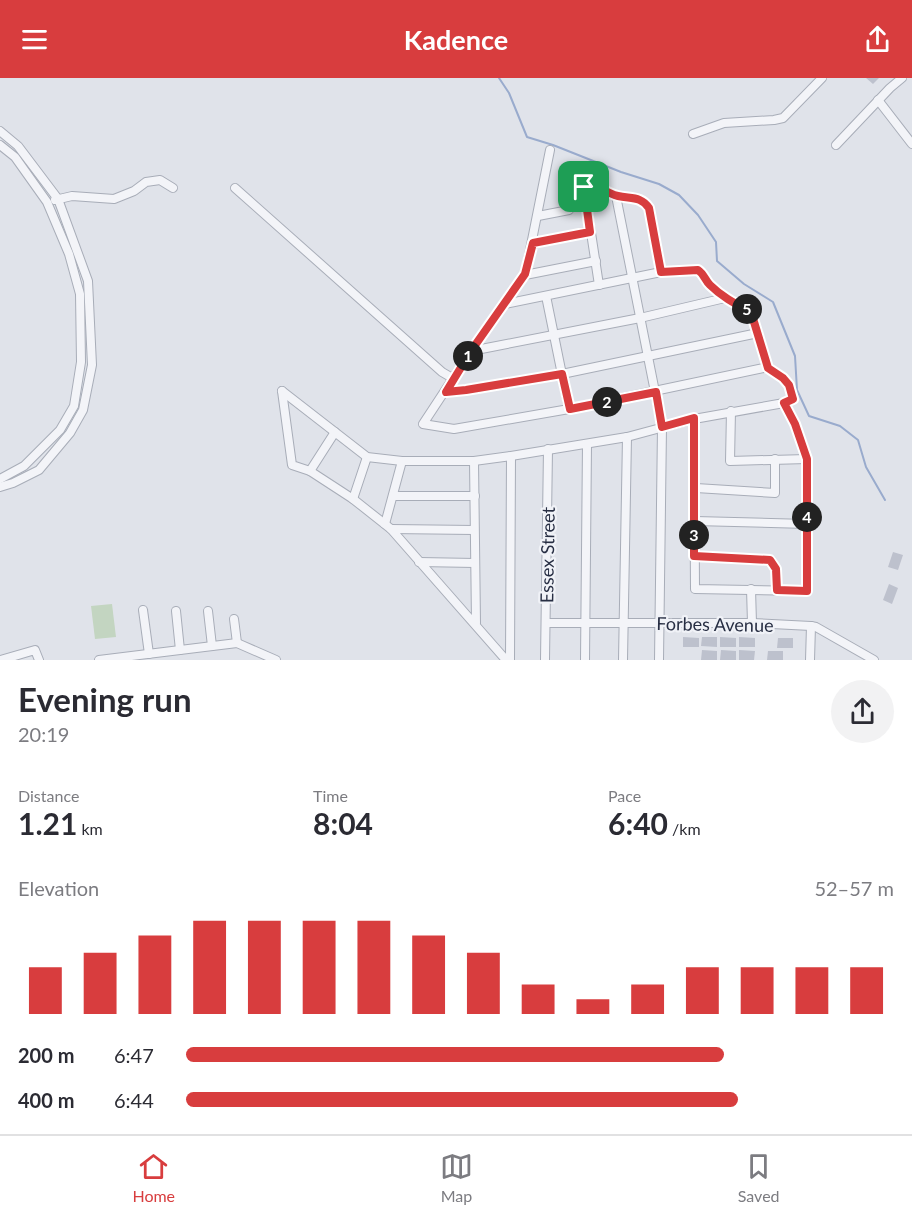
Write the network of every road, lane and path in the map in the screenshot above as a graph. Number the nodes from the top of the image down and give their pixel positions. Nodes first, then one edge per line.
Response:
1 (822, 78) edge
2 (902, 78) edge
3 (878, 100) junction
4 (0, 131) edge
5 (693, 135) dead end
6 (912, 144) edge
7 (0, 145) edge
8 (836, 145) dead end
9 (550, 150) dead end
10 (173, 188) dead end
11 (235, 188) dead end
12 (616, 196) junction
13 (58, 200) junction
14 (47, 202) junction
15 (569, 210) dead end
16 (538, 216) junction
17 (590, 232) junction
18 (533, 243) junction
19 (596, 261) junction
20 (661, 272) junction
21 (525, 274) junction
22 (632, 279) junction
23 (599, 285) junction
24 (546, 296) junction
25 (725, 298) junction
26 (505, 304) junction
27 (640, 318) junction
28 (758, 333) junction
29 (553, 335) junction
30 (471, 351) junction
31 (647, 356) junction
32 (768, 368) junction
33 (562, 374) junction
34 (454, 378) junction
35 (446, 392) junction
36 (656, 392) junction
37 (784, 403) junction
38 (74, 406) junction
39 (570, 409) junction
40 (83, 410) junction
41 (730, 411) junction
42 (694, 418) junction
43 (662, 427) junction
44 (335, 432) junction
45 (627, 437) junction
46 (587, 444) junction
47 (548, 449) junction
48 (512, 456) junction
49 (367, 457) junction
50 (775, 459) junction
51 (807, 459) junction
52 (402, 461) junction
53 (474, 461) junction
54 (310, 471) junction
55 (0, 479) edge
56 (0, 487) edge
57 (696, 488) junction
58 (393, 496) junction
59 (475, 496) junction
60 (353, 499) junction
61 (695, 521) junction
62 (807, 524) junction
63 (388, 526) junction
64 (474, 531) junction
65 (694, 556) junction
66 (419, 562) junction
67 (475, 563) junction
68 (750, 589) junction
69 (777, 590) junction
70 (143, 610) dead end
71 (176, 611) dead end
72 (208, 611) dead end
73 (234, 619) dead end
74 (476, 623) junction
75 (546, 623) junction
76 (623, 623) junction
77 (659, 623) junction
78 (752, 623) junction
79 (584, 624) junction
80 (811, 626) junction
81 (237, 643) junction
82 (212, 646) junction
83 (180, 650) junction
84 (149, 654) junction
85 (1, 660) edge
86 (39, 660) edge
87 (99, 660) edge
88 (276, 660) edge
89 (508, 660) edge
90 (545, 660) edge
91 (585, 660) edge
92 (623, 660) edge
93 (659, 660) edge
94 (810, 660) edge
95 (874, 660) edge

1 - 5 street
2 - 3 street
3 - 6 street
3 - 8 street
4 - 13 street
7 - 14 street
9 - 16 street
10 - 13 street
11 - 34 street
12 - 17 street
12 - 20 street
12 - 22 street
13 - 14 street
13 - 40 street
14 - 38 street
15 - 16 street
16 - 18 street
17 - 18 street
17 - 19 street
18 - 21 street
19 - 21 street
19 - 23 street
20 - 22 street
20 - 25 street
21 - 26 street
22 - 23 street
22 - 27 street
23 - 24 street
24 - 26 street
24 - 29 street
25 - 27 street
25 - 28 street
26 - 30 street
27 - 29 street
27 - 31 street
28 - 31 street
28 - 32 street
29 - 30 street
29 - 33 street
30 - 34 street
31 - 33 street
31 - 36 street
32 - 36 street
32 - 37 street
33 - 35 street
33 - 39 street
34 - 35 street
35 - 39 street
36 - 39 street
36 - 43 street
37 - 41 street
37 - 51 street
38 - 40 street
38 - 55 street
40 - 56 street
41 - 42 street
41 - 50 street
42 - 43 street
42 - 57 street
43 - 45 street
43 - 77 street
44 - 49 street
44 - 54 street
44 - 54 street
45 - 46 street
45 - 76 street
46 - 47 street
46 - 79 street
47 - 48 street
47 - 75 street, Essex Street
48 - 53 street
48 - 89 street
49 - 52 street
49 - 60 street
50 - 51 street
50 - 57 street
51 - 62 street
52 - 53 street
52 - 58 street
53 - 59 street
54 - 60 street
57 - 61 street
58 - 59 street
58 - 63 street
59 - 64 street
60 - 63 street
61 - 62 street
61 - 65 street
62 - 69 street
63 - 64 street
63 - 66 street
64 - 67 street
65 - 68 street
65 - 69 street
66 - 67 street
66 - 74 street
67 - 74 street
68 - 69 street
68 - 78 street
70 - 84 street
71 - 83 street
72 - 82 street
73 - 81 street
74 - 89 street
75 - 79 street, Forbes Avenue
75 - 90 street, Essex Street
76 - 77 street, Forbes Avenue
76 - 79 street, Forbes Avenue
76 - 92 street
77 - 78 street, Forbes Avenue
77 - 93 street
78 - 80 street, Forbes Avenue
79 - 91 street
80 - 94 street
80 - 95 street, Forbes Avenue
81 - 82 street
81 - 88 street
82 - 83 street
83 - 84 street
84 - 87 street
85 - 86 street

